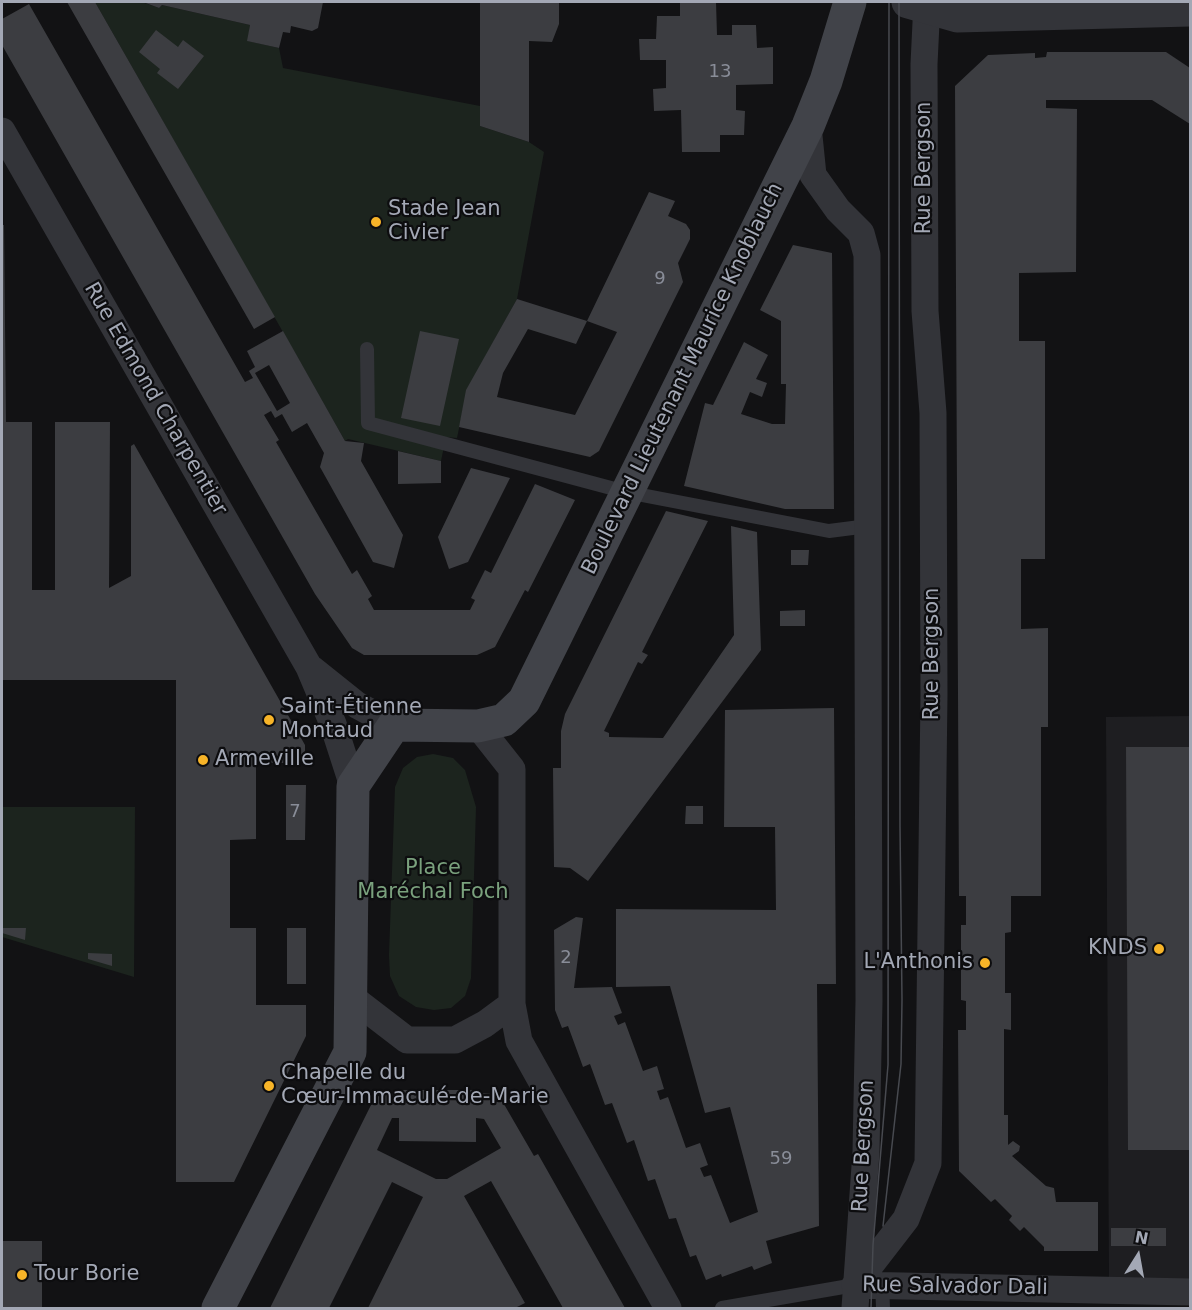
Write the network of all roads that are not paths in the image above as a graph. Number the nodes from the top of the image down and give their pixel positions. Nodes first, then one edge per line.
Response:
1 (850, 2) edge
2 (921, 4) edge
3 (1178, 7) edge
4 (808, 126) junction
5 (2, 131) edge
6 (367, 349) dead end
7 (626, 492) junction
8 (868, 526) junction
9 (309, 667) junction
10 (394, 725) junction
11 (478, 726) junction
12 (353, 786) junction
13 (351, 997) junction
14 (512, 1004) junction
15 (882, 1250) junction
16 (1191, 1292) edge
17 (855, 1297) edge
18 (882, 1297) edge
19 (218, 1308) edge
20 (668, 1308) edge
21 (722, 1308) edge

1 - 4 main road, Boulevard Lieutenant Maurice Knoblauch
2 - 3 street
2 - 15 street, Rue Bergson
4 - 7 main road, Boulevard Lieutenant Maurice Knoblauch
4 - 8 street, Rue Bergson
5 - 9 street, Rue Edmond Charpentier
6 - 7 lane
7 - 8 lane
7 - 11 main road, Boulevard Lieutenant Maurice Knoblauch
8 - 17 street, Rue Bergson
9 - 10 street, Rue Edmond Charpentier
9 - 12 street, Rue Edmond Charpentier
10 - 11 main road
10 - 12 main road
11 - 14 street
12 - 13 main road
13 - 14 street
13 - 19 main road
14 - 20 street
15 - 17 street, Rue Bergson
15 - 18 lane
16 - 18 street, Rue Salvador Dali
17 - 18 street, Rue Salvador Dali
17 - 21 lane, Rue Salvador Dali

